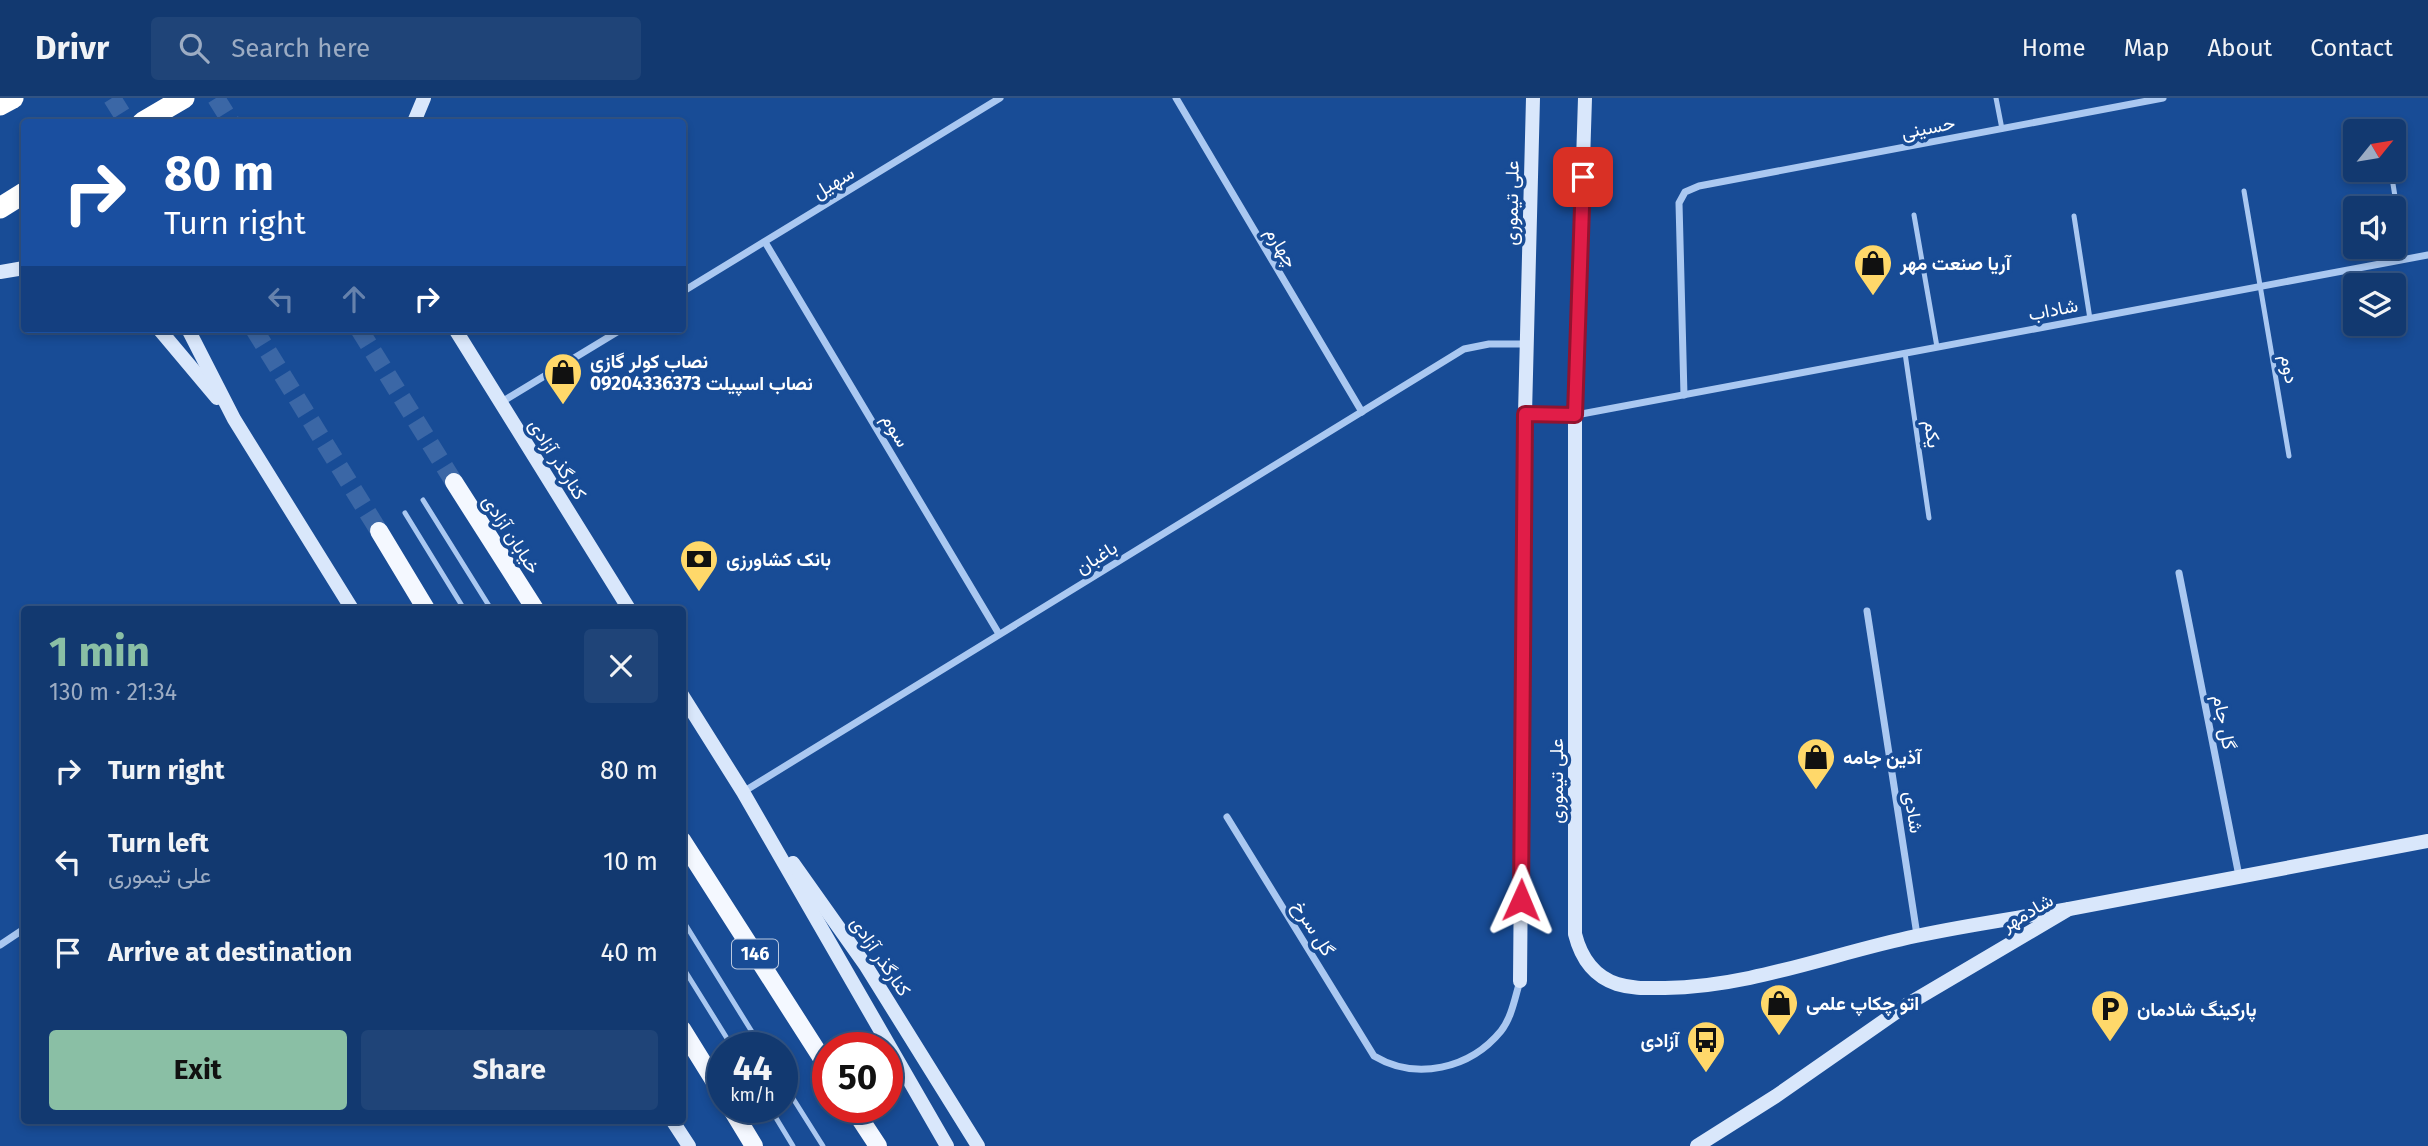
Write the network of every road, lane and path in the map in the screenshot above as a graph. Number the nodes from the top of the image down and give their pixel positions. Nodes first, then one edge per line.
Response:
1 (13, 98) edge
2 (184, 98) edge
3 (424, 98) edge
4 (1000, 98) edge
5 (1176, 98) edge
6 (1533, 98) edge
7 (1585, 98) edge
8 (1996, 98) edge
9 (2163, 98) edge
10 (0, 105) edge
11 (148, 119) edge
12 (415, 119) edge
13 (2002, 129) junction
14 (2393, 184) dead end
15 (2244, 191) dead end
16 (21, 195) edge
17 (2395, 196) edge
18 (0, 208) edge
19 (1914, 215) dead end
20 (2074, 216) dead end
21 (765, 242) junction
22 (2428, 255) edge
23 (2405, 259) edge
24 (2406, 259) edge
25 (21, 268) edge
26 (0, 272) edge
27 (2260, 286) junction
28 (686, 290) edge
29 (2090, 319) junction
30 (162, 333) edge
31 (190, 333) edge
32 (457, 333) edge
33 (615, 333) edge
34 (1527, 344) junction
35 (1937, 347) junction
36 (1905, 353) junction
37 (1684, 395) junction
38 (500, 403) junction
39 (1362, 412) junction
40 (1525, 414) junction
41 (1575, 415) junction
42 (234, 419) junction
43 (2289, 456) dead end
44 (454, 482) tunnel mouth
45 (423, 500) dead end
46 (405, 513) dead end
47 (1929, 518) dead end
48 (379, 531) tunnel mouth
49 (2179, 573) dead end
50 (350, 606) edge
51 (424, 606) edge
52 (462, 606) edge
53 (489, 606) edge
54 (533, 606) edge
55 (627, 606) edge
56 (1867, 611) dead end
57 (999, 634) junction
58 (686, 701) edge
59 (743, 792) junction
60 (1227, 817) dead end
61 (2428, 841) edge
62 (686, 846) edge
63 (2239, 877) junction
64 (2069, 909) junction
65 (686, 925) edge
66 (21, 931) edge
67 (1917, 936) junction
68 (0, 946) edge
69 (686, 972) edge
70 (1520, 981) joint
71 (723, 1032) edge
72 (752, 1032) edge
73 (686, 1035) edge
74 (812, 1043) edge
75 (707, 1069) edge
76 (798, 1106) edge
77 (740, 1123) edge
78 (779, 1123) edge
79 (863, 1123) edge
80 (674, 1124) edge
81 (688, 1146) edge
82 (754, 1146) edge
83 (793, 1146) edge
84 (823, 1146) edge
85 (878, 1146) edge
86 (947, 1146) edge
87 (978, 1146) edge
88 (1697, 1146) edge

1 - 10 highway
2 - 11 highway
3 - 12 main road
4 - 21 street, سهیل
5 - 39 street, چهارم
6 - 34 main road, علی تیموری
7 - 41 main road, علی تیموری
8 - 13 lane
9 - 13 street, حسینی
13 - 37 street, حسینی
14 - 17 lane
15 - 27 lane, دوم
16 - 18 highway
19 - 35 lane
20 - 29 lane
21 - 28 street, سهیل
21 - 57 street, سوم
22 - 24 street, شاداب
23 - 27 street, شاداب
25 - 26 main road
27 - 29 street, شاداب
27 - 43 lane, دوم
29 - 35 street, شاداب
30 - 42 main road
31 - 42 main road
32 - 38 main road, کنارگذر آزادی
33 - 38 street
34 - 39 street, باغبان
34 - 40 main road, علی تیموری
35 - 36 street, شاداب
36 - 37 street, شاداب
36 - 47 lane, یکم
37 - 41 street, شاداب
38 - 55 main road, کنارگذر آزادی
39 - 57 street, باغبان
40 - 41 main road
40 - 70 main road, علی تیموری
41 - 67 main road, علی تیموری
42 - 50 main road
44 - 54 main road, خیابان آزادی
45 - 53 lane
46 - 52 lane
48 - 51 main road
49 - 63 street, گل جام
56 - 67 street, شادی
57 - 59 street, باغبان
58 - 59 main road, کنارگذر آزادی
59 - 86 main road, کنارگذر آزادی
59 - 87 main road, کنارگذر آزادی
60 - 70 street, گل سرخ
61 - 63 main road, شادمهر
62 - 74 main road, 146
63 - 64 main road, شادمهر
64 - 67 main road, علی تیموری
64 - 88 main road, شادمهر
65 - 72 lane
66 - 68 street
69 - 71 lane
73 - 75 main road
76 - 84 lane
77 - 82 main road
78 - 83 lane
79 - 85 main road
80 - 81 main road

